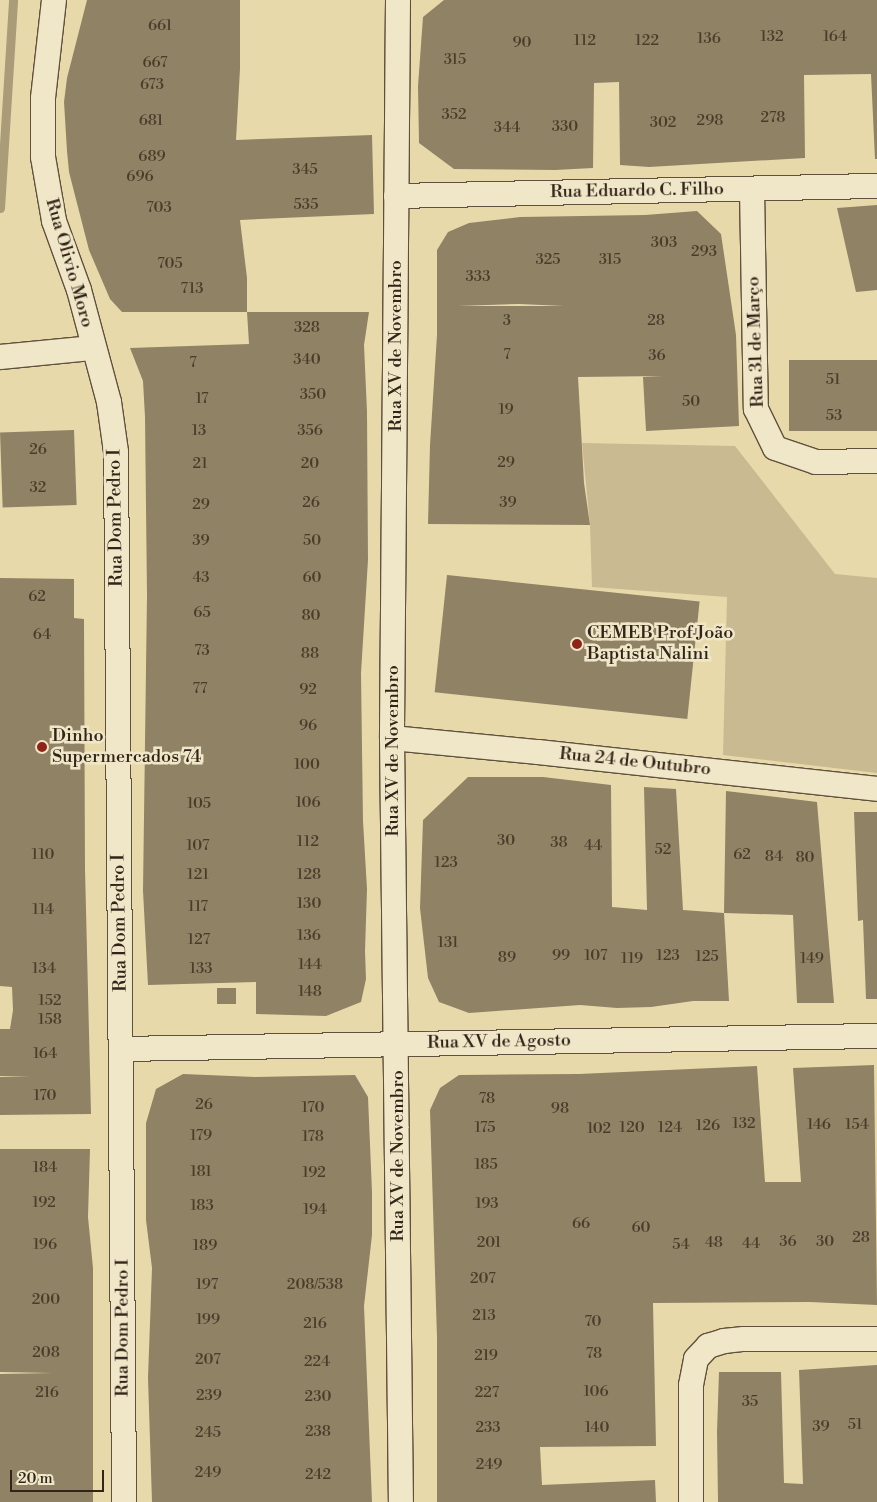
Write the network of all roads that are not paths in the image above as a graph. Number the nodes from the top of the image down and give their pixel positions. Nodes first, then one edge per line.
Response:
1 (54, 0) edge
2 (398, 0) edge
3 (877, 186) edge
4 (752, 189) junction
5 (396, 196) junction
6 (92, 348) junction
7 (0, 357) edge
8 (877, 461) edge
9 (392, 738) junction
10 (877, 789) edge
11 (877, 1036) edge
12 (397, 1044) junction
13 (121, 1049) junction
14 (877, 1339) edge
15 (124, 1502) edge
16 (401, 1502) edge
17 (690, 1502) edge

1 - 6 street, Rua Olivio Moro
2 - 5 street, Rua XV de Novembro
3 - 4 street, Rua Eduardo C. Filho
4 - 5 street, Rua Eduardo C. Filho
4 - 8 street, Rua 31 de Março
5 - 9 street, Rua XV de Novembro
6 - 7 street
6 - 13 street, Rua Dom Pedro I
9 - 10 street, Rua 24 de Outubro
9 - 12 street, Rua XV de Novembro
11 - 12 street, Rua XV de Agosto
12 - 13 street, Rua XV de Agosto
12 - 16 street, Rua XV de Novembro
13 - 15 street, Rua Dom Pedro I
14 - 17 street

